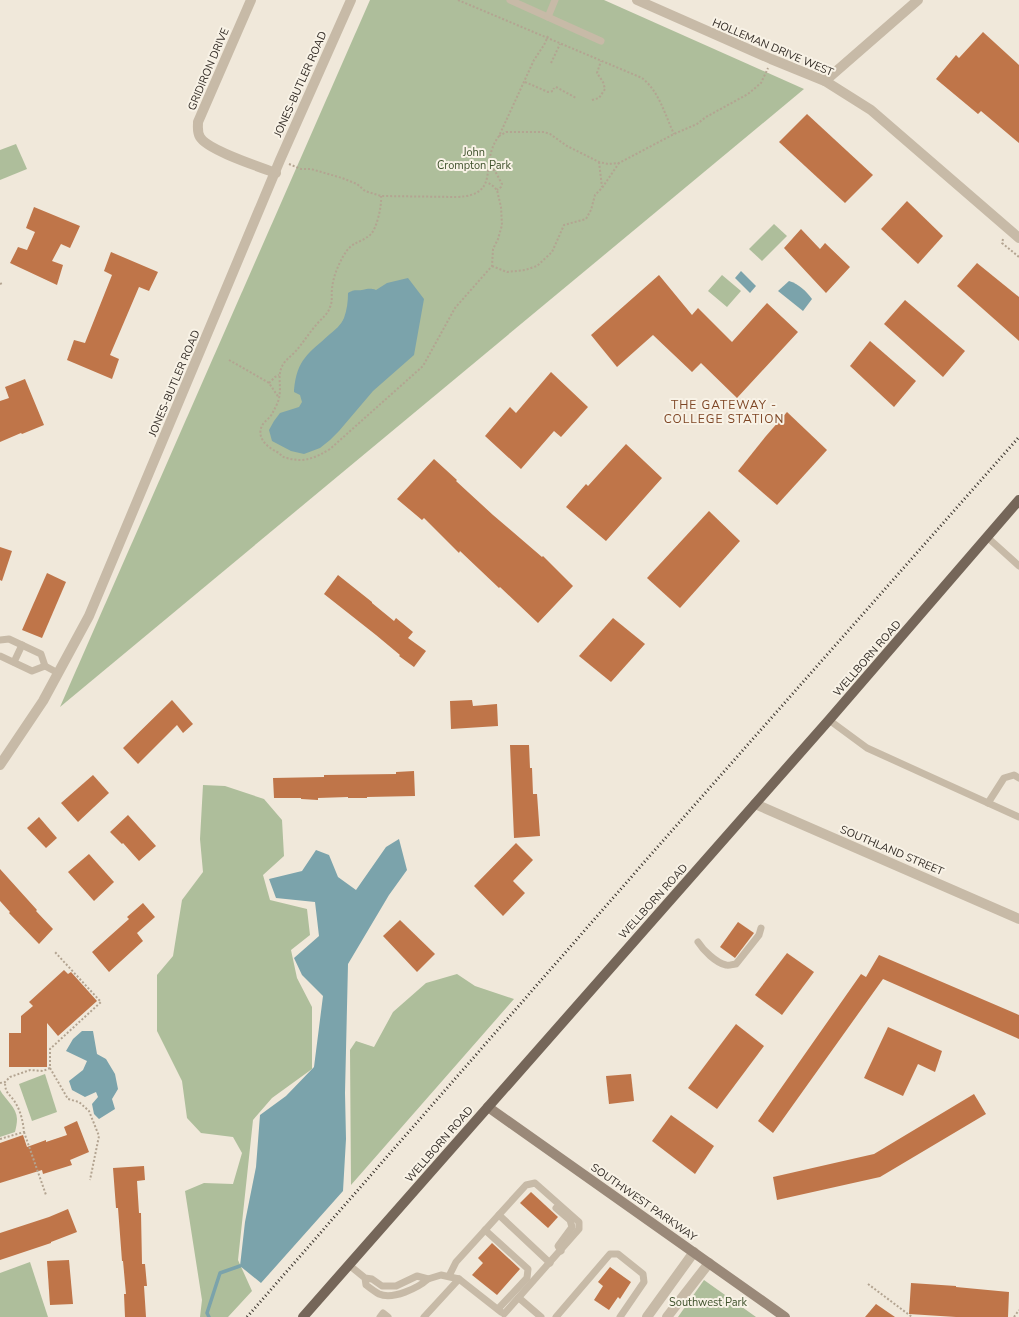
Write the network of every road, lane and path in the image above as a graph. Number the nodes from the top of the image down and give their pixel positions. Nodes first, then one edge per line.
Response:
1 (251, 0) edge
2 (351, 0) edge
3 (458, 0) edge
4 (510, 0) edge
5 (555, 0) edge
6 (637, 0) edge
7 (918, 0) edge
8 (548, 17) junction
9 (547, 37) junction
10 (601, 41) dead end
11 (560, 44) junction
12 (771, 59) junction
13 (601, 61) junction
14 (552, 63) dead end
15 (825, 80) junction
16 (525, 82) junction
17 (576, 98) dead end
18 (592, 100) dead end
19 (674, 134) junction
20 (499, 136) junction
21 (280, 160) junction
22 (599, 162) junction
23 (619, 163) junction
24 (488, 169) junction
25 (276, 173) junction
26 (487, 182) junction
27 (602, 188) junction
28 (497, 190) junction
29 (381, 196) junction
30 (1007, 228) junction
31 (1019, 238) edge
32 (1019, 258) edge
33 (492, 266) junction
34 (229, 360) dead end
35 (279, 375) junction
36 (269, 383) junction
37 (279, 398) junction
38 (1019, 502) edge
39 (987, 537) junction
40 (1019, 566) edge
41 (0, 640) edge
42 (22, 645) junction
43 (0, 656) edge
44 (14, 662) junction
45 (45, 666) junction
46 (58, 673) junction
47 (829, 720) junction
48 (0, 765) edge
49 (1019, 778) edge
50 (988, 803) junction
51 (755, 804) junction
52 (1019, 817) edge
53 (1019, 919) edge
54 (761, 928) dead end
55 (698, 942) dead end
56 (54, 951) dead end
57 (50, 1068) junction
58 (5, 1082) junction
59 (0, 1083) edge
60 (488, 1107) junction
61 (24, 1132) junction
62 (0, 1139) edge
63 (90, 1180) dead end
64 (46, 1195) dead end
65 (499, 1215) junction
66 (485, 1230) junction
67 (694, 1252) junction
68 (550, 1263) junction
69 (709, 1263) junction
70 (349, 1265) junction
71 (449, 1276) junction
72 (460, 1279) junction
73 (868, 1284) dead end
74 (519, 1298) junction
75 (498, 1308) junction
76 (1019, 1310) edge
77 (506, 1316) edge
78 (303, 1317) edge
79 (380, 1317) edge
80 (388, 1317) edge
81 (424, 1317) edge
82 (541, 1317) edge
83 (556, 1317) edge
84 (620, 1317) edge
85 (647, 1317) edge
86 (667, 1317) edge
87 (785, 1317) edge
88 (912, 1317) edge
89 (1014, 1317) edge

1 - 25 street, GRIDIRON DRIVE
2 - 21 street, JONES-BUTLER ROAD
3 - 9 path
4 - 8 lane
5 - 8 lane
6 - 12 street, HOLLEMAN DRIVE WEST
7 - 15 street
8 - 10 lane
9 - 11 path
9 - 16 path
11 - 13 path
11 - 14 path
12 - 15 street, HOLLEMAN DRIVE WEST
12 - 19 path
13 - 18 path
13 - 19 path
15 - 30 street, HOLLEMAN DRIVE WEST
16 - 17 path
16 - 20 path
19 - 23 path
20 - 22 path
20 - 24 path
21 - 25 street, JONES-BUTLER ROAD
21 - 29 path
22 - 23 path
22 - 27 path
23 - 27 path
24 - 26 path
24 - 28 path
25 - 46 street, JONES-BUTLER ROAD
26 - 28 path
26 - 29 path
27 - 33 path
28 - 33 path
29 - 35 path
30 - 31 street, HOLLEMAN DRIVE WEST
30 - 32 path
33 - 37 path
34 - 36 path
35 - 36 path
35 - 37 path
36 - 37 path
38 - 39 main road, WELLBORN ROAD
39 - 40 lane
39 - 47 main road, WELLBORN ROAD
41 - 42 lane
42 - 44 lane
42 - 45 lane
43 - 44 lane
44 - 45 lane
45 - 46 lane
46 - 48 street, JONES-BUTLER ROAD
47 - 50 lane
47 - 51 main road, WELLBORN ROAD
49 - 50 lane
50 - 52 lane
51 - 53 street, SOUTHLAND STREET
51 - 60 main road, WELLBORN ROAD
54 - 55 lane
56 - 57 path
57 - 58 path
57 - 63 path
58 - 59 path
58 - 61 path
60 - 67 main road, SOUTHWEST PARKWAY
60 - 70 main road, WELLBORN ROAD
61 - 62 path
61 - 64 path
65 - 66 lane
65 - 68 lane
65 - 68 lane
66 - 71 lane
66 - 75 lane
67 - 69 main road, SOUTHWEST PARKWAY
67 - 85 street
68 - 74 lane
69 - 86 street
69 - 87 main road, SOUTHWEST PARKWAY
70 - 71 lane
70 - 78 main road, WELLBORN ROAD
71 - 72 lane
72 - 75 lane
72 - 81 lane
73 - 88 path
74 - 77 lane
74 - 82 lane
75 - 77 lane
76 - 89 path
79 - 80 lane
83 - 84 lane

